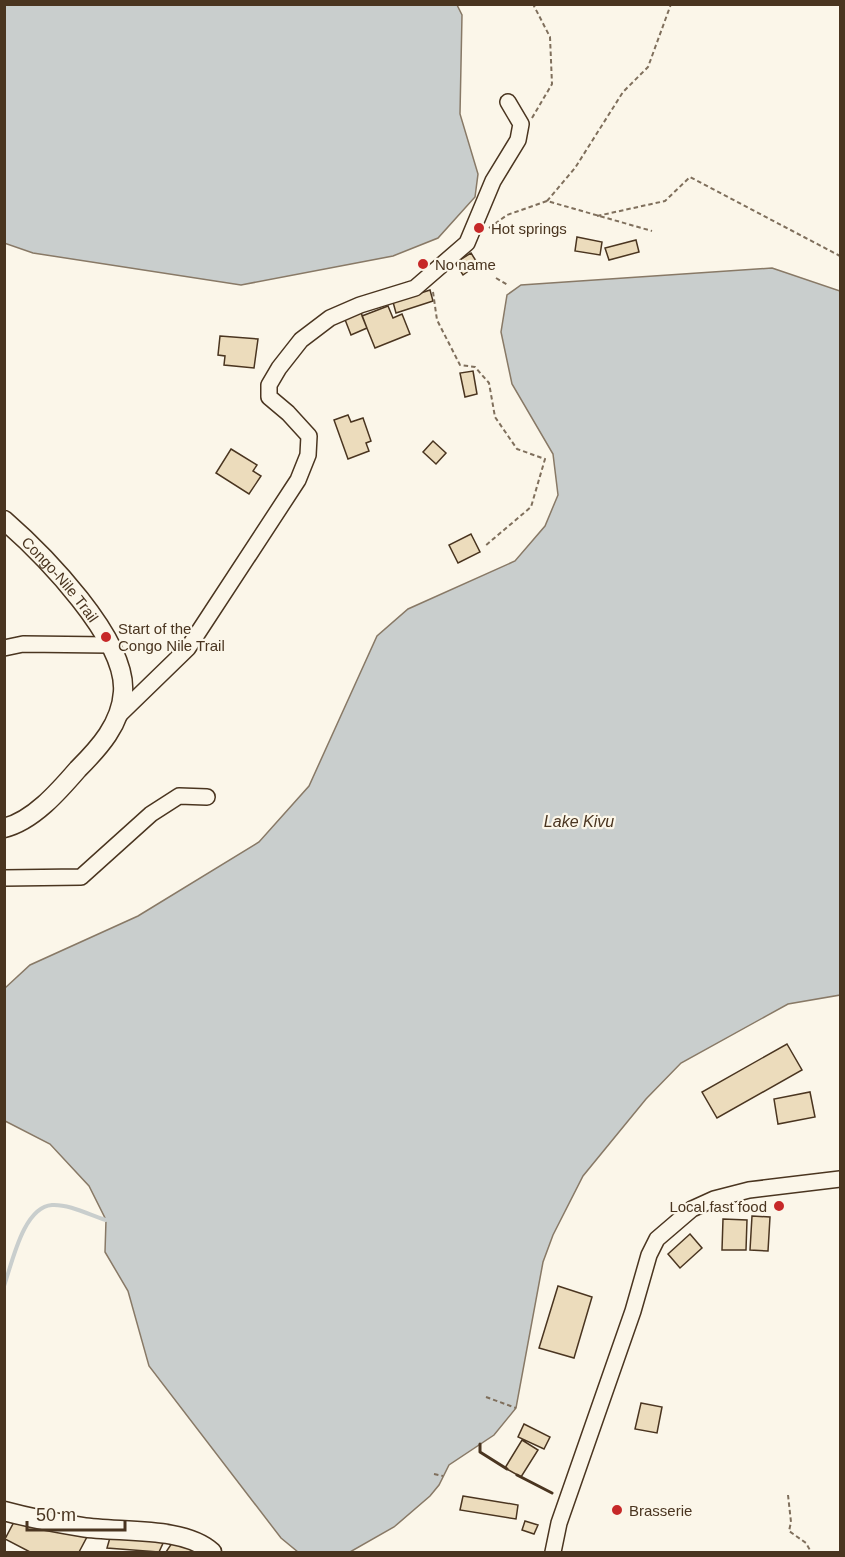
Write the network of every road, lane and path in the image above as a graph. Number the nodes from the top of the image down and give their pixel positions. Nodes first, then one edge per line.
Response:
1 (533, 4) edge
2 (671, 4) edge
3 (508, 102) dead end
4 (518, 140) junction
5 (547, 201) junction
6 (597, 216) junction
7 (652, 231) dead end
8 (467, 243) junction
9 (840, 256) edge
10 (496, 278) dead end
11 (427, 279) junction
12 (508, 285) dead end
13 (4, 520) edge
14 (485, 546) dead end
15 (109, 645) junction
16 (4, 648) edge
17 (118, 716) junction
18 (207, 797) dead end
19 (4, 828) edge
20 (4, 878) edge
21 (840, 1179) edge
22 (486, 1397) dead end
23 (516, 1408) dead end
24 (434, 1474) dead end
25 (443, 1476) dead end
26 (788, 1495) dead end
27 (4, 1511) edge
28 (212, 1552) edge
29 (553, 1552) edge
30 (811, 1552) edge

1 - 4 path
2 - 5 path
3 - 4 street
4 - 8 street
5 - 6 path
5 - 8 path
6 - 7 path
6 - 9 path
8 - 11 street
10 - 12 path
11 - 14 path
11 - 17 street
13 - 15 main road, Congo-Nile Trail
15 - 16 street
15 - 17 main road, Congo-Nile Trail
17 - 19 main road
18 - 20 street
21 - 29 street
22 - 23 path
24 - 25 path
26 - 30 path
27 - 28 main road

